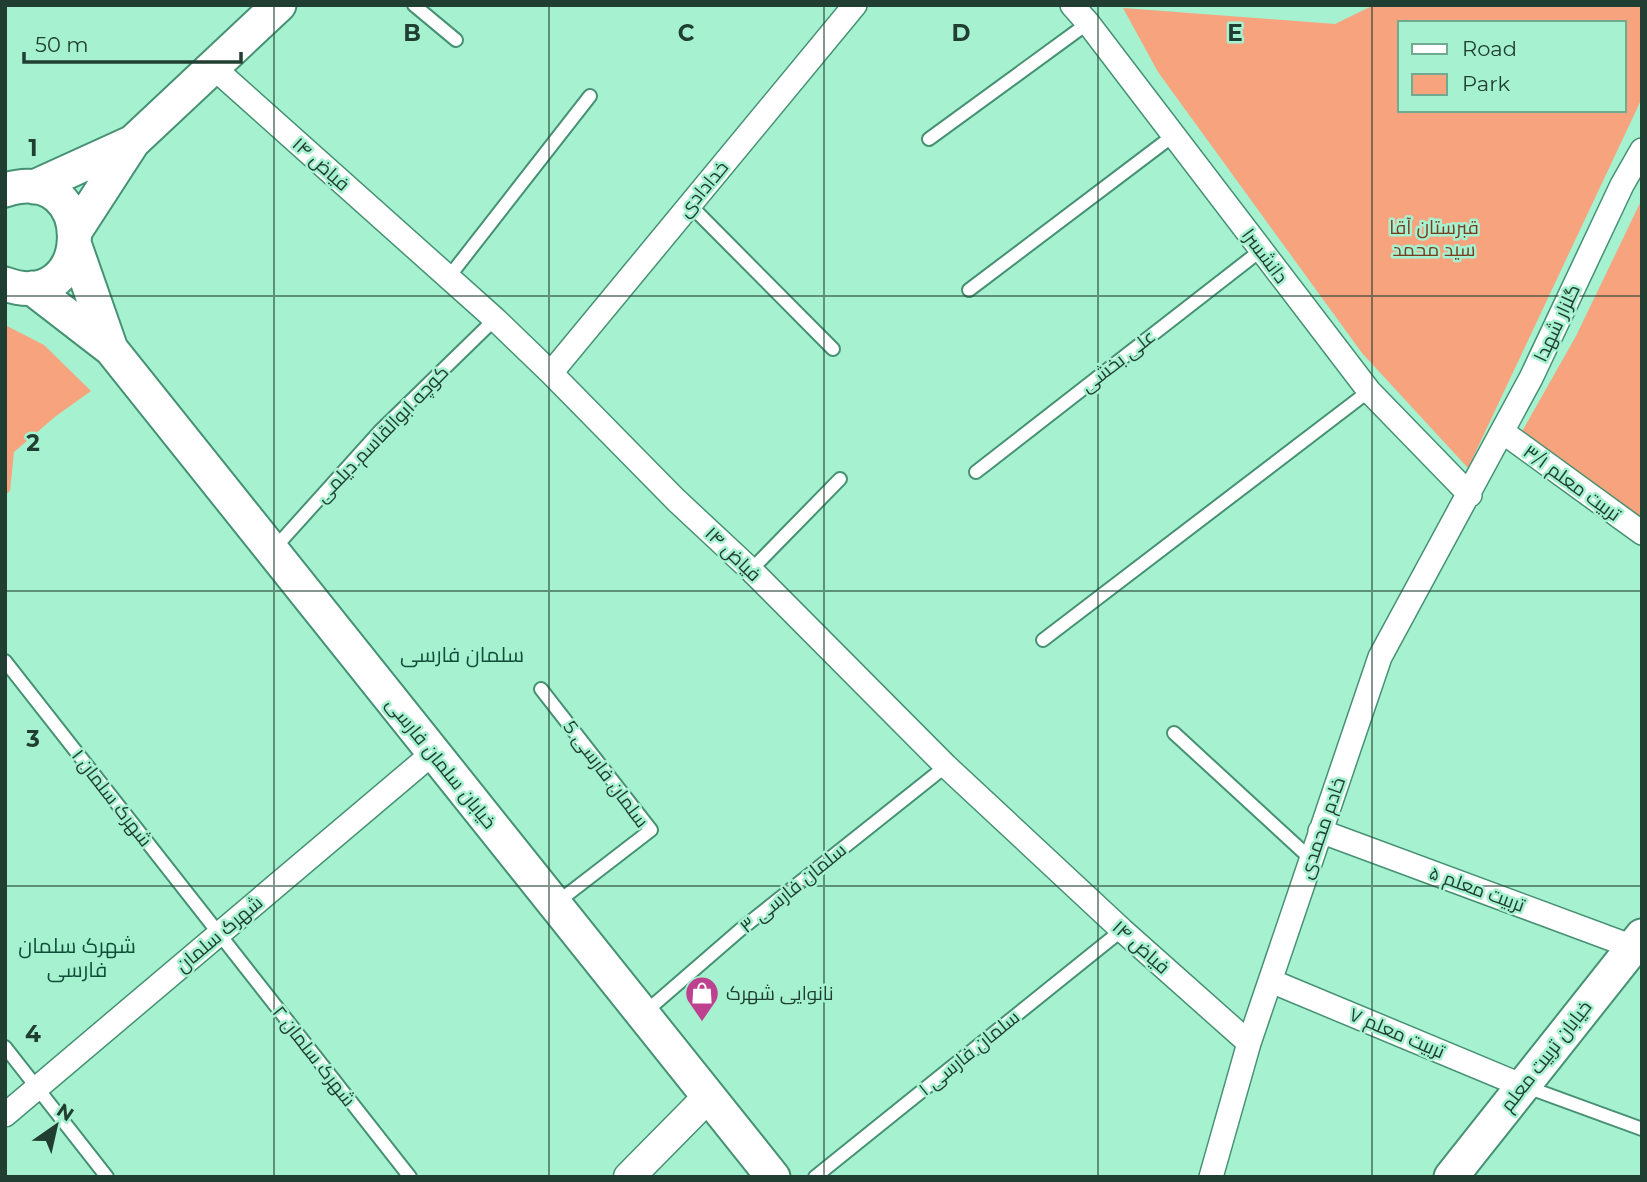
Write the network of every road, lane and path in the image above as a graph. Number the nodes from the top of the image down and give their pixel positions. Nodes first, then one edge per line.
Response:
1 (279, 5) edge
2 (414, 5) edge
3 (855, 5) edge
4 (1072, 5) edge
5 (1088, 23) junction
6 (456, 40) dead end
7 (213, 67) junction
8 (590, 96) dead end
9 (1174, 135) junction
10 (929, 139) dead end
11 (133, 142) junction
12 (1642, 150) edge
13 (15, 185) edge
14 (690, 205) junction
15 (76, 238) junction
16 (1261, 251) junction
17 (448, 278) junction
18 (15, 288) edge
19 (969, 290) dead end
20 (495, 319) junction
21 (111, 349) junction
22 (833, 349) dead end
23 (551, 373) junction
24 (1368, 391) junction
25 (1503, 432) junction
26 (976, 472) dead end
27 (840, 478) dead end
28 (1470, 495) junction
29 (1642, 533) edge
30 (272, 551) junction
31 (751, 570) junction
32 (1044, 640) dead end
33 (5, 662) edge
34 (541, 689) dead end
35 (1174, 733) dead end
36 (433, 753) junction
37 (946, 766) junction
38 (1320, 831) junction
39 (1311, 859) junction
40 (554, 904) junction
41 (1122, 930) junction
42 (219, 934) junction
43 (1639, 944) edge
44 (1270, 981) junction
45 (642, 1014) junction
46 (1249, 1043) junction
47 (5, 1047) edge
48 (1523, 1086) junction
49 (38, 1088) junction
50 (709, 1096) junction
51 (5, 1115) edge
52 (1642, 1129) edge
53 (632, 1175) edge
54 (107, 1177) edge
55 (410, 1177) edge
56 (773, 1177) edge
57 (815, 1177) edge
58 (1211, 1177) edge
59 (1451, 1177) edge

1 - 7 main road
2 - 6 lane
3 - 14 street, خدادادی
4 - 5 street, دانشسرا
5 - 9 street, دانشسرا
5 - 10 lane
7 - 11 main road
7 - 17 street, فیاض ۱۴
8 - 17 lane
9 - 16 street, دانشسرا
9 - 19 lane
11 - 13 main road
11 - 15 main road
12 - 25 street, گلزار شهدا
13 - 15 main road
14 - 22 lane
14 - 23 street, خدادادی
15 - 18 main road
15 - 21 main road
16 - 24 street, دانشسرا
16 - 26 lane, علی بخشی
17 - 20 street, فیاض ۱۴
18 - 21 main road
20 - 23 street, فیاض ۱۴
20 - 30 lane, کوچه ابوالقاسم دیلمی
21 - 30 main road, خیابان سلمان فارسی
23 - 31 street, فیاض ۱۴
24 - 28 street, دانشسرا
24 - 32 lane
25 - 28 street, گلزار شهدا
25 - 29 street, تربیت معلم ۳/۱
27 - 31 lane
28 - 38 street, خادم محمدی
30 - 36 main road, خیابان سلمان فارسی
31 - 37 street, فیاض ۱۴
33 - 42 lane, شهرک سلمان ۱
34 - 40 lane, سلمان فارسی 5
35 - 39 lane
36 - 40 main road, خیابان سلمان فارسی
36 - 42 street, شهرک سلمان
37 - 41 street, فیاض ۱۴
37 - 45 lane, سلمان فارسی ۳
38 - 39 street, خادم محمدی
38 - 43 street, تربیت معلم ۵
39 - 44 street, خادم محمدی
40 - 45 main road, خیابان سلمان فارسی
41 - 46 street, فیاض ۱۴
41 - 57 lane, سلمان فارسی ۱
42 - 49 street, شهرک سلمان
42 - 55 lane, شهرک سلمان ۲
43 - 48 main road, خیابان تربیت معلم
44 - 46 street, خادم محمدی
44 - 48 street, تربیت معلم ۷
45 - 50 main road, خیابان سلمان فارسی
46 - 58 street, خادم محمدی
47 - 49 lane
48 - 52 lane
48 - 59 main road, خیابان تربیت معلم
49 - 51 street, شهرک سلمان
49 - 54 lane
50 - 53 street
50 - 56 main road, خیابان سلمان فارسی

